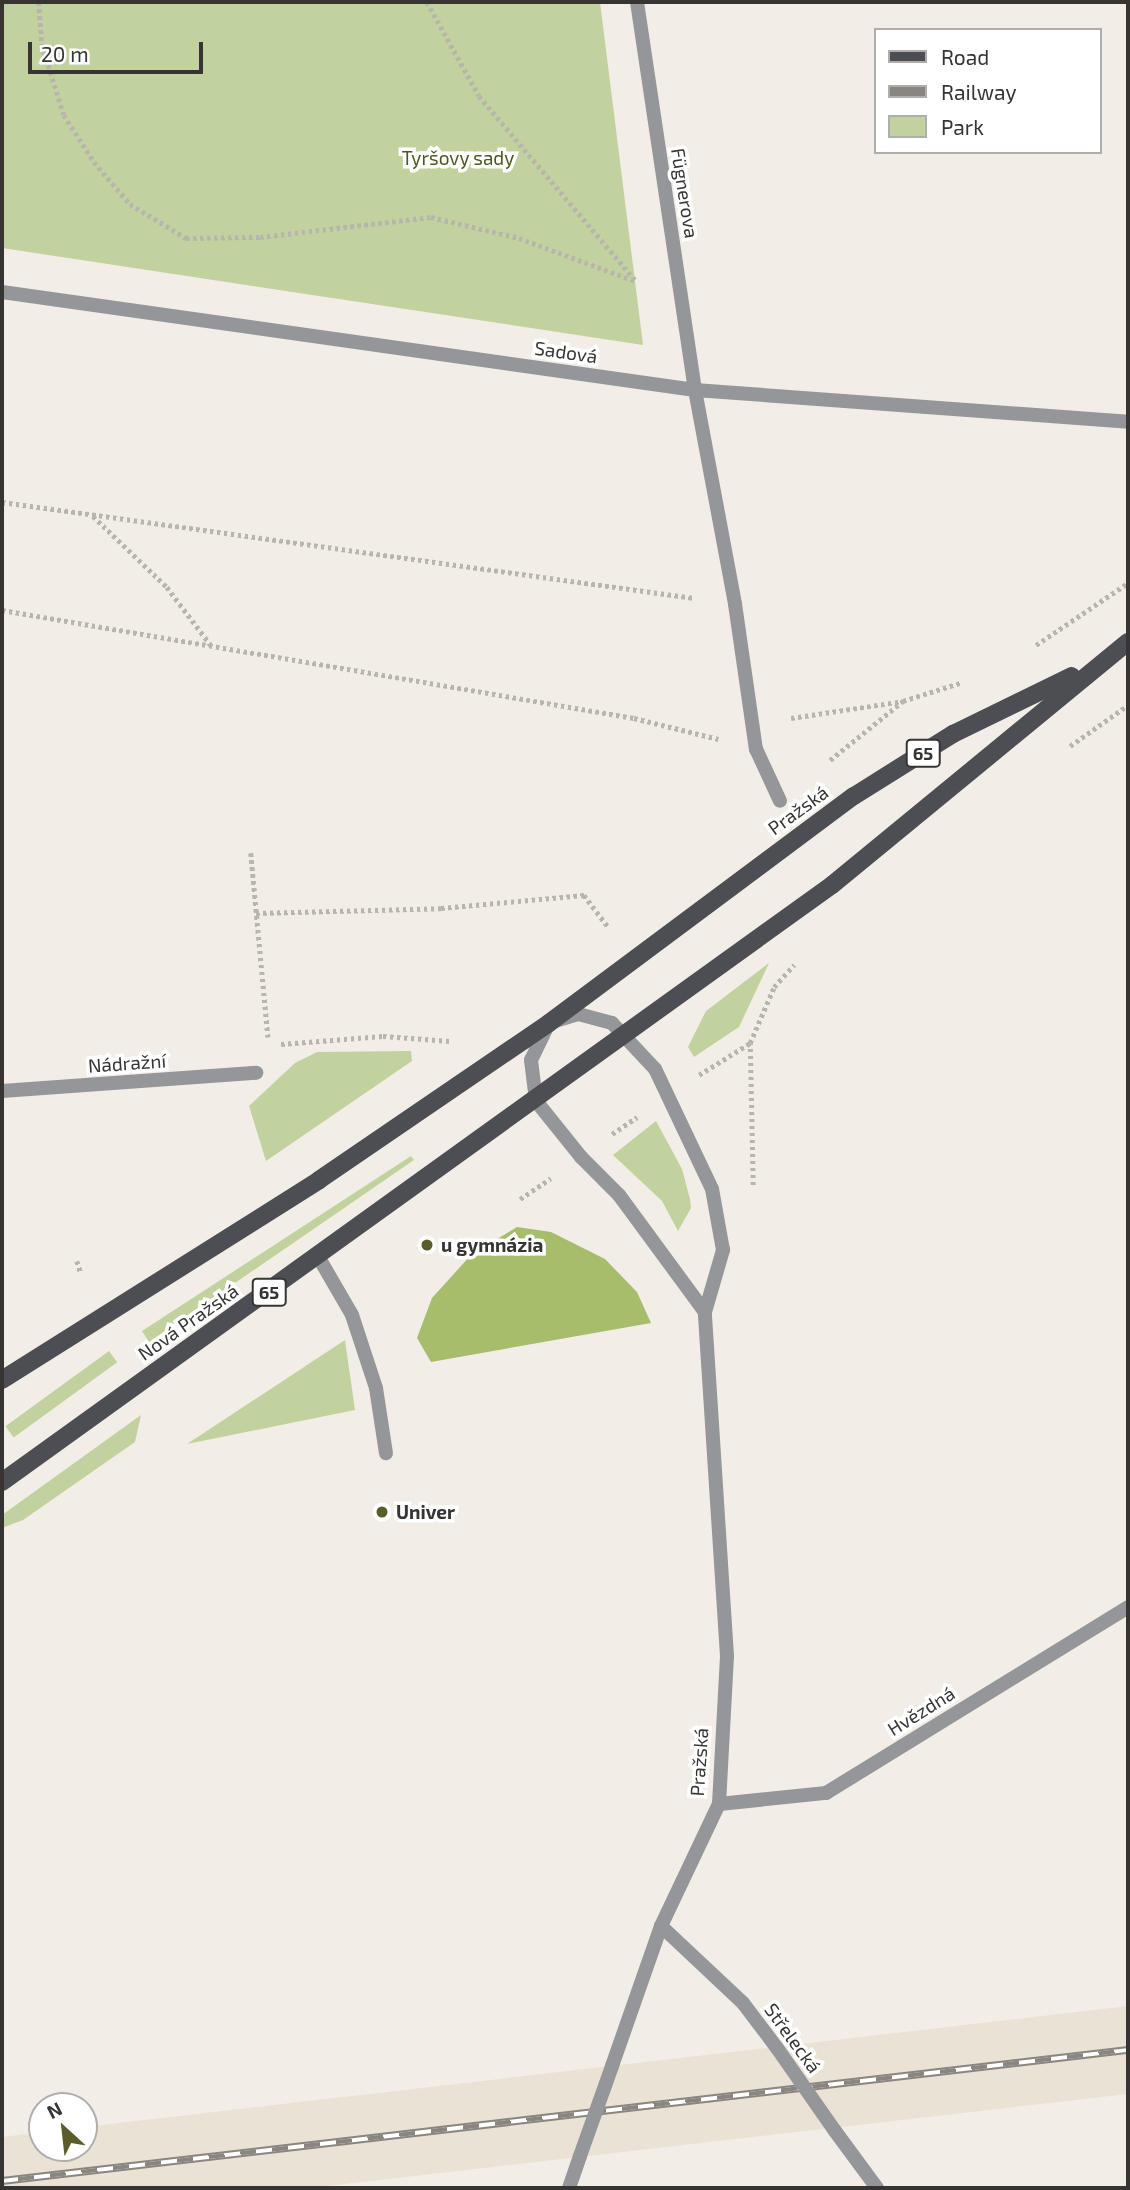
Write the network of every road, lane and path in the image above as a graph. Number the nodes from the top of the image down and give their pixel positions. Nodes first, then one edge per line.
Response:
1 (39, 2) edge
2 (427, 2) edge
3 (637, 2) edge
4 (2, 292) edge
5 (695, 390) junction
6 (1128, 422) edge
7 (2, 502) edge
8 (92, 515) junction
9 (1128, 583) edge
10 (735, 604) junction
11 (2, 610) edge
12 (1128, 642) edge
13 (213, 648) junction
14 (1032, 649) dead end
15 (1094, 666) junction
16 (963, 682) dead end
17 (749, 698) junction
18 (903, 701) junction
19 (756, 749) junction
20 (780, 801) joint
21 (251, 853) dead end
22 (256, 913) junction
23 (613, 933) dead end
24 (795, 964) dead end
25 (549, 1023) junction
26 (628, 1035) junction
27 (465, 1041) dead end
28 (750, 1043) junction
29 (256, 1073) dead end
30 (2, 1091) edge
31 (670, 1094) junction
32 (536, 1101) junction
33 (753, 1193) dead end
34 (318, 1258) junction
35 (77, 1261) dead end
36 (81, 1273) dead end
37 (705, 1312) junction
38 (2, 1380) edge
39 (386, 1453) dead end
40 (2, 1482) edge
41 (1128, 1606) edge
42 (719, 1804) junction
43 (660, 1926) junction
44 (569, 2188) edge
45 (877, 2188) edge

1 - 2 path
3 - 5 street, Fügnerova
4 - 5 street, Sadová
5 - 6 street, Sadová
5 - 10 street, Fügnerova
7 - 8 path
8 - 10 path
8 - 13 path
9 - 14 path
10 - 17 street, Fügnerova
11 - 13 path
12 - 15 main road, Pražská / 65
13 - 19 path
15 - 25 main road, Pražská / 65
15 - 26 main road, Pražská / 65
16 - 18 path
17 - 18 path
17 - 19 street, Fügnerova
18 - 20 path
19 - 20 street, Fügnerova
21 - 22 path
22 - 23 path
22 - 27 path
24 - 28 path
25 - 26 street, Pražská
25 - 32 street, Pražská
25 - 38 main road, 65
26 - 31 street, Pražská
26 - 32 main road, Pražská / 65
28 - 31 path
28 - 33 path
29 - 30 street, Nádražní
31 - 37 street, Pražská
32 - 34 main road, Nová Pražská / 65
32 - 37 street
34 - 39 street
34 - 40 main road, Nová Pražská / 65
35 - 36 path
37 - 42 street, Pražská
41 - 42 street, Hvězdná
42 - 43 street, Pražská
43 - 44 street, Pražská, bridge
43 - 45 street, Střelecká, bridge

